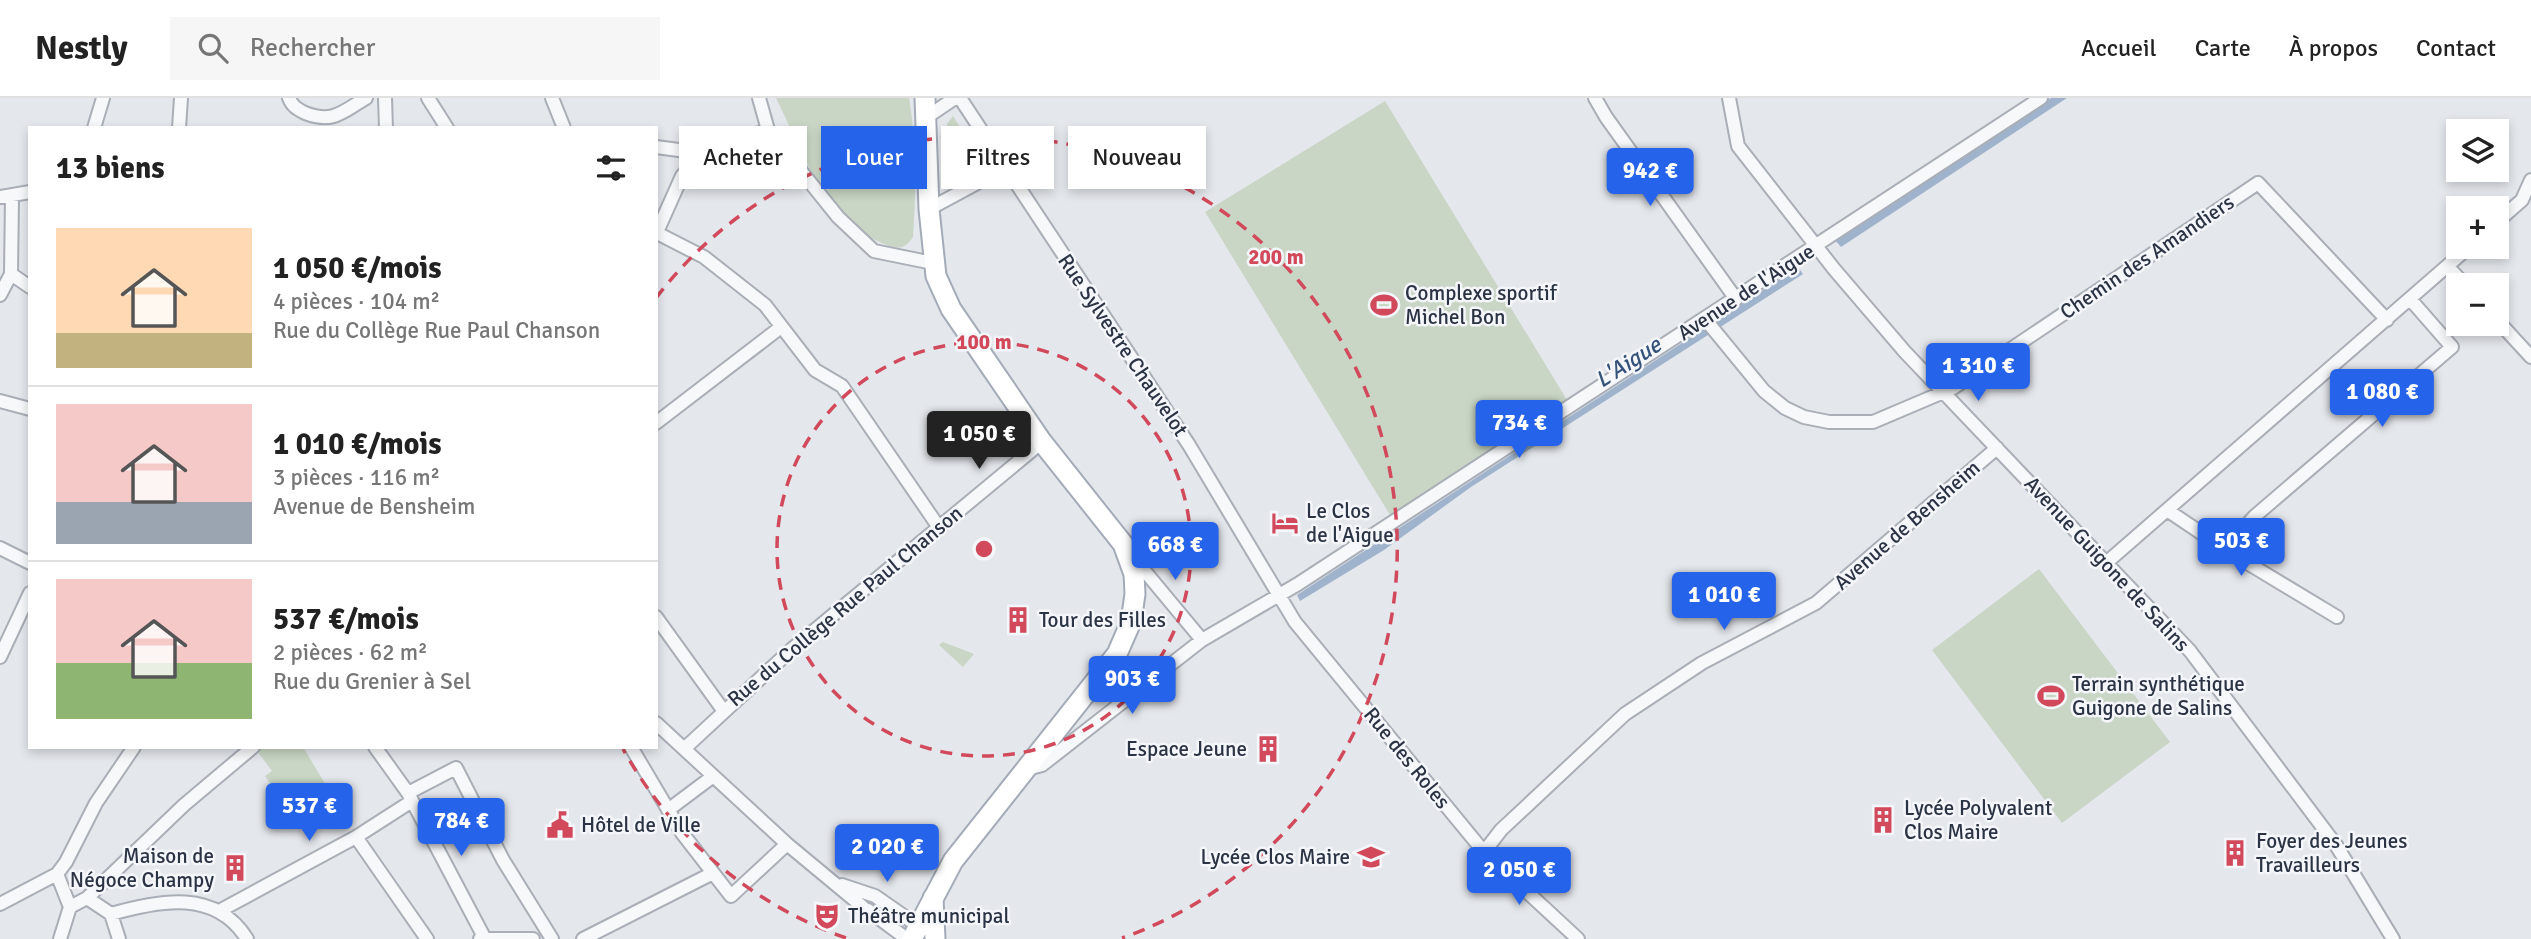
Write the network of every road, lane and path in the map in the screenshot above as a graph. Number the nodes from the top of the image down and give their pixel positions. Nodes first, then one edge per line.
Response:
1 (103, 98) edge
2 (181, 98) edge
3 (289, 98) edge
4 (366, 98) edge
5 (385, 98) edge
6 (428, 98) edge
7 (552, 98) edge
8 (759, 98) edge
9 (957, 98) edge
10 (1595, 98) edge
11 (1729, 98) edge
12 (2040, 98) edge
13 (926, 108) edge
14 (321, 124) edge
15 (95, 126) edge
16 (179, 126) edge
17 (386, 126) edge
18 (446, 126) edge
19 (563, 126) edge
20 (767, 126) edge
21 (976, 126) edge
22 (658, 147) edge
23 (679, 150) edge
24 (807, 178) edge
25 (2531, 180) edge
26 (679, 183) edge
27 (966, 189) edge
28 (1019, 189) edge
29 (28, 192) edge
30 (6, 197) edge
31 (929, 209) junction
32 (2509, 211) edge
33 (658, 229) edge
34 (658, 234) edge
35 (1819, 248) junction
36 (2455, 259) edge
37 (933, 263) junction
38 (2447, 266) junction
39 (2454, 273) edge
40 (11, 274) junction
41 (28, 286) edge
42 (0, 295) edge
43 (1736, 299) junction
44 (2410, 299) junction
45 (2387, 320) junction
46 (1710, 325) junction
47 (781, 327) junction
48 (2509, 333) edge
49 (2531, 357) edge
50 (1945, 393) junction
51 (0, 401) edge
52 (28, 408) edge
53 (658, 421) edge
54 (1042, 442) junction
55 (1997, 448) junction
56 (2168, 510) junction
57 (937, 526) junction
58 (1122, 544) junction
59 (0, 548) edge
60 (2225, 549) junction
61 (28, 562) edge
62 (2106, 563) junction
63 (1160, 590) junction
64 (1135, 594) junction
65 (1279, 595) junction
66 (28, 597) edge
67 (2337, 617) dead end
68 (658, 620) edge
69 (1202, 640) junction
70 (0, 657) edge
71 (723, 710) junction
72 (658, 725) edge
73 (685, 748) junction
74 (133, 749) edge
75 (251, 749) edge
76 (377, 749) edge
77 (632, 749) edge
78 (1024, 770) junction
79 (712, 777) junction
80 (410, 797) junction
81 (668, 810) junction
82 (356, 837) junction
83 (787, 844) junction
84 (1484, 852) junction
85 (57, 874) junction
86 (711, 874) junction
87 (833, 882) junction
88 (87, 898) junction
89 (0, 904) edge
90 (70, 907) junction
91 (221, 910) junction
92 (111, 914) junction
93 (921, 937) edge
94 (482, 938) edge
95 (60, 939) edge
96 (119, 939) edge
97 (247, 939) edge
98 (427, 939) edge
99 (533, 939) edge
100 (552, 939) edge
101 (583, 939) edge
102 (1578, 939) edge
103 (2393, 939) edge

1 - 15 street
2 - 16 street
3 - 14 street
4 - 14 street
5 - 17 street
6 - 18 street
7 - 19 street
8 - 20 street
9 - 13 street
9 - 21 street, Rue Sylvestre Chauvelot
10 - 43 street
11 - 35 street, Avenue Guigone de Salins
12 - 35 street, Avenue de l'Aigue
13 - 31 main road
22 - 23 street
24 - 37 street
25 - 32 street
26 - 33 street
27 - 31 street
28 - 65 street, Rue Sylvestre Chauvelot
29 - 30 street
30 - 40 street
31 - 37 main road
34 - 47 street
35 - 43 street, Avenue de l'Aigue
35 - 50 street, Avenue Guigone de Salins
36 - 38 street
37 - 54 main road
38 - 39 street
38 - 44 street
40 - 41 street
40 - 42 street
43 - 46 street, Avenue de l'Aigue
44 - 45 street
44 - 60 street
45 - 50 street, Chemin des Amandiers
45 - 56 street
46 - 50 street, Chemin des Amandiers
46 - 65 street, Avenue de l'Aigue
47 - 53 street
47 - 57 street
48 - 49 street
50 - 55 street, Avenue Guigone de Salins
51 - 52 street
54 - 57 street, Rue du Collège Rue Paul Chanson
54 - 58 main road
55 - 62 street, Avenue Guigone de Salins
55 - 84 street, Avenue de Bensheim
56 - 60 street
56 - 62 street
57 - 71 street, Rue du Collège Rue Paul Chanson
58 - 63 street
58 - 64 main road
59 - 61 street
60 - 67 street
62 - 103 street, Avenue Guigone de Salins
63 - 64 street
63 - 69 street
64 - 78 main road
65 - 69 street, Avenue de l'Aigue
65 - 84 street, Rue des Roles
66 - 70 street
68 - 71 street
69 - 78 street, Avenue de l'Aigue
71 - 73 street, Rue du Collège Rue Paul Chanson
72 - 73 street
73 - 79 street
74 - 85 street
75 - 88 street
76 - 80 street
77 - 81 street
78 - 93 main road
79 - 81 street
79 - 83 street
80 - 82 street
80 - 94 street
80 - 100 street
81 - 86 street
82 - 91 street
82 - 98 street
83 - 86 street
83 - 87 street
84 - 102 street, Rue des Roles
85 - 89 street
85 - 90 street
86 - 101 street
87 - 93 street
87 - 93 street
88 - 90 street
88 - 92 street
90 - 95 street
91 - 92 street
91 - 97 street
92 - 96 street
94 - 99 street

